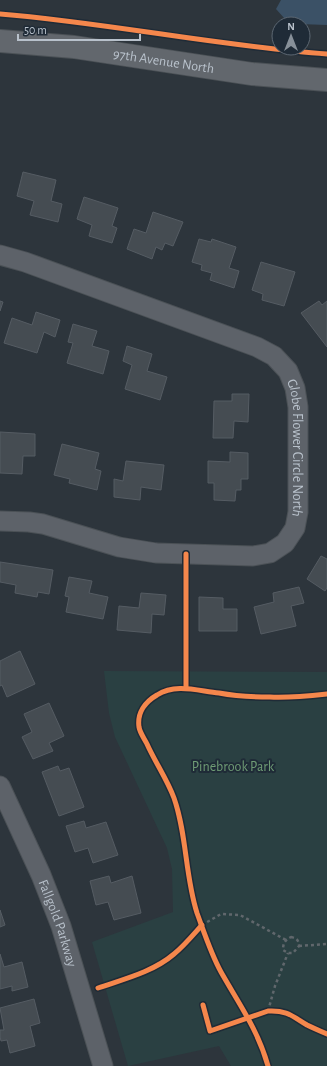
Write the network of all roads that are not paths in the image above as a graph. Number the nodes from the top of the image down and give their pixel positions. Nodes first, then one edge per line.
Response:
1 (0, 41) edge
2 (327, 80) edge
3 (0, 255) edge
4 (0, 521) edge
5 (0, 786) edge
6 (103, 1066) edge

1 - 2 street, 97th Avenue North
3 - 4 street, Globe Flower Circle North
5 - 6 street, Fallgold Parkway

